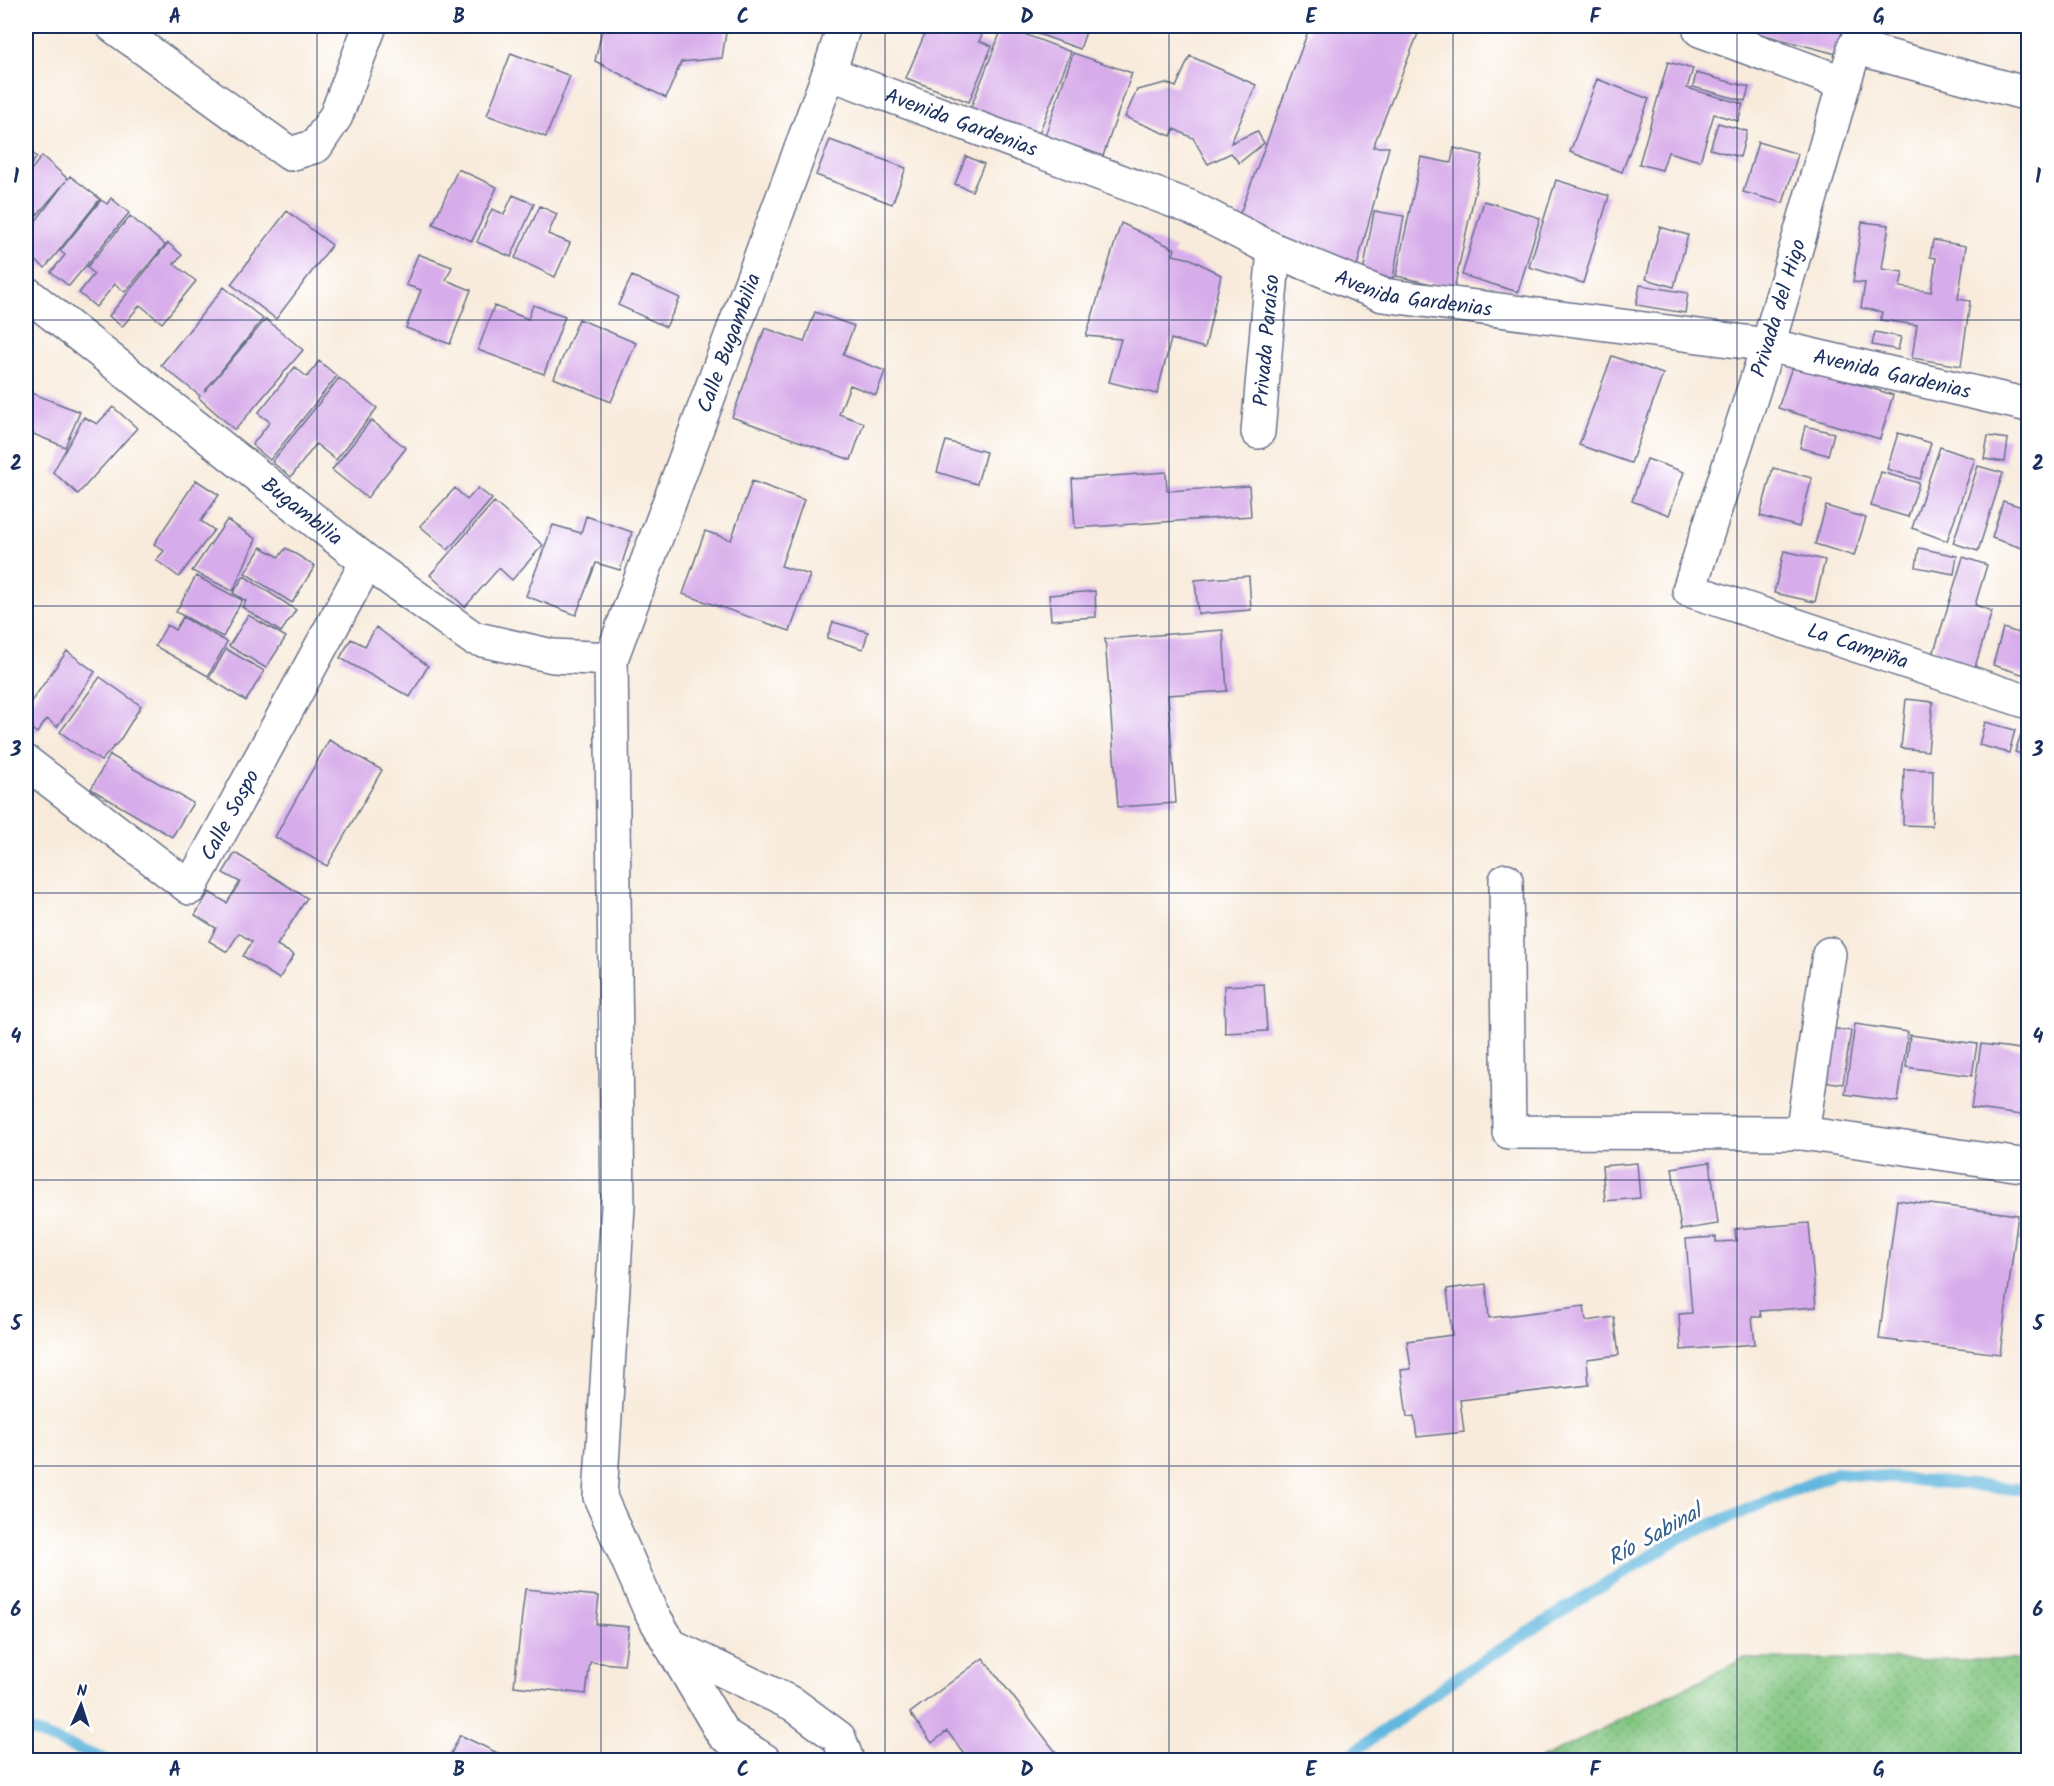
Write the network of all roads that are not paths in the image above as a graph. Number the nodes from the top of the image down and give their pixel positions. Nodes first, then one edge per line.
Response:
1 (113, 26) edge
2 (370, 26) edge
3 (844, 26) edge
4 (1700, 30) dead end
5 (1858, 36) edge
6 (829, 73) junction
7 (1844, 83) junction
8 (2028, 94) edge
9 (1274, 250) junction
10 (26, 293) edge
11 (1768, 345) junction
12 (2028, 405) edge
13 (1258, 432) dead end
14 (367, 562) junction
15 (1689, 590) joint
16 (611, 659) junction
17 (2028, 702) edge
18 (26, 762) edge
19 (1506, 880) dead end
20 (1830, 954) dead end
21 (1802, 1133) junction
22 (2028, 1166) edge
23 (670, 1645) junction
24 (764, 1761) edge
25 (847, 1761) edge

1 - 2 street
3 - 6 street, Calle Bugambilia
4 - 7 street
5 - 7 street, Privada del Higo
5 - 8 street
6 - 9 street, Avenida Gardenias
6 - 16 street, Calle Bugambilia
7 - 11 street, Privada del Higo
9 - 11 street, Avenida Gardenias
9 - 13 street, Privada Paraíso
10 - 14 street, Bugambilia
11 - 12 street, Avenida Gardenias
11 - 15 street, Privada del Higo
14 - 16 street, Bugambilia
14 - 18 street, Calle Sospo
15 - 17 street, La Campiña
16 - 23 street
19 - 21 street
20 - 21 street
21 - 22 street
23 - 24 street
23 - 25 street

